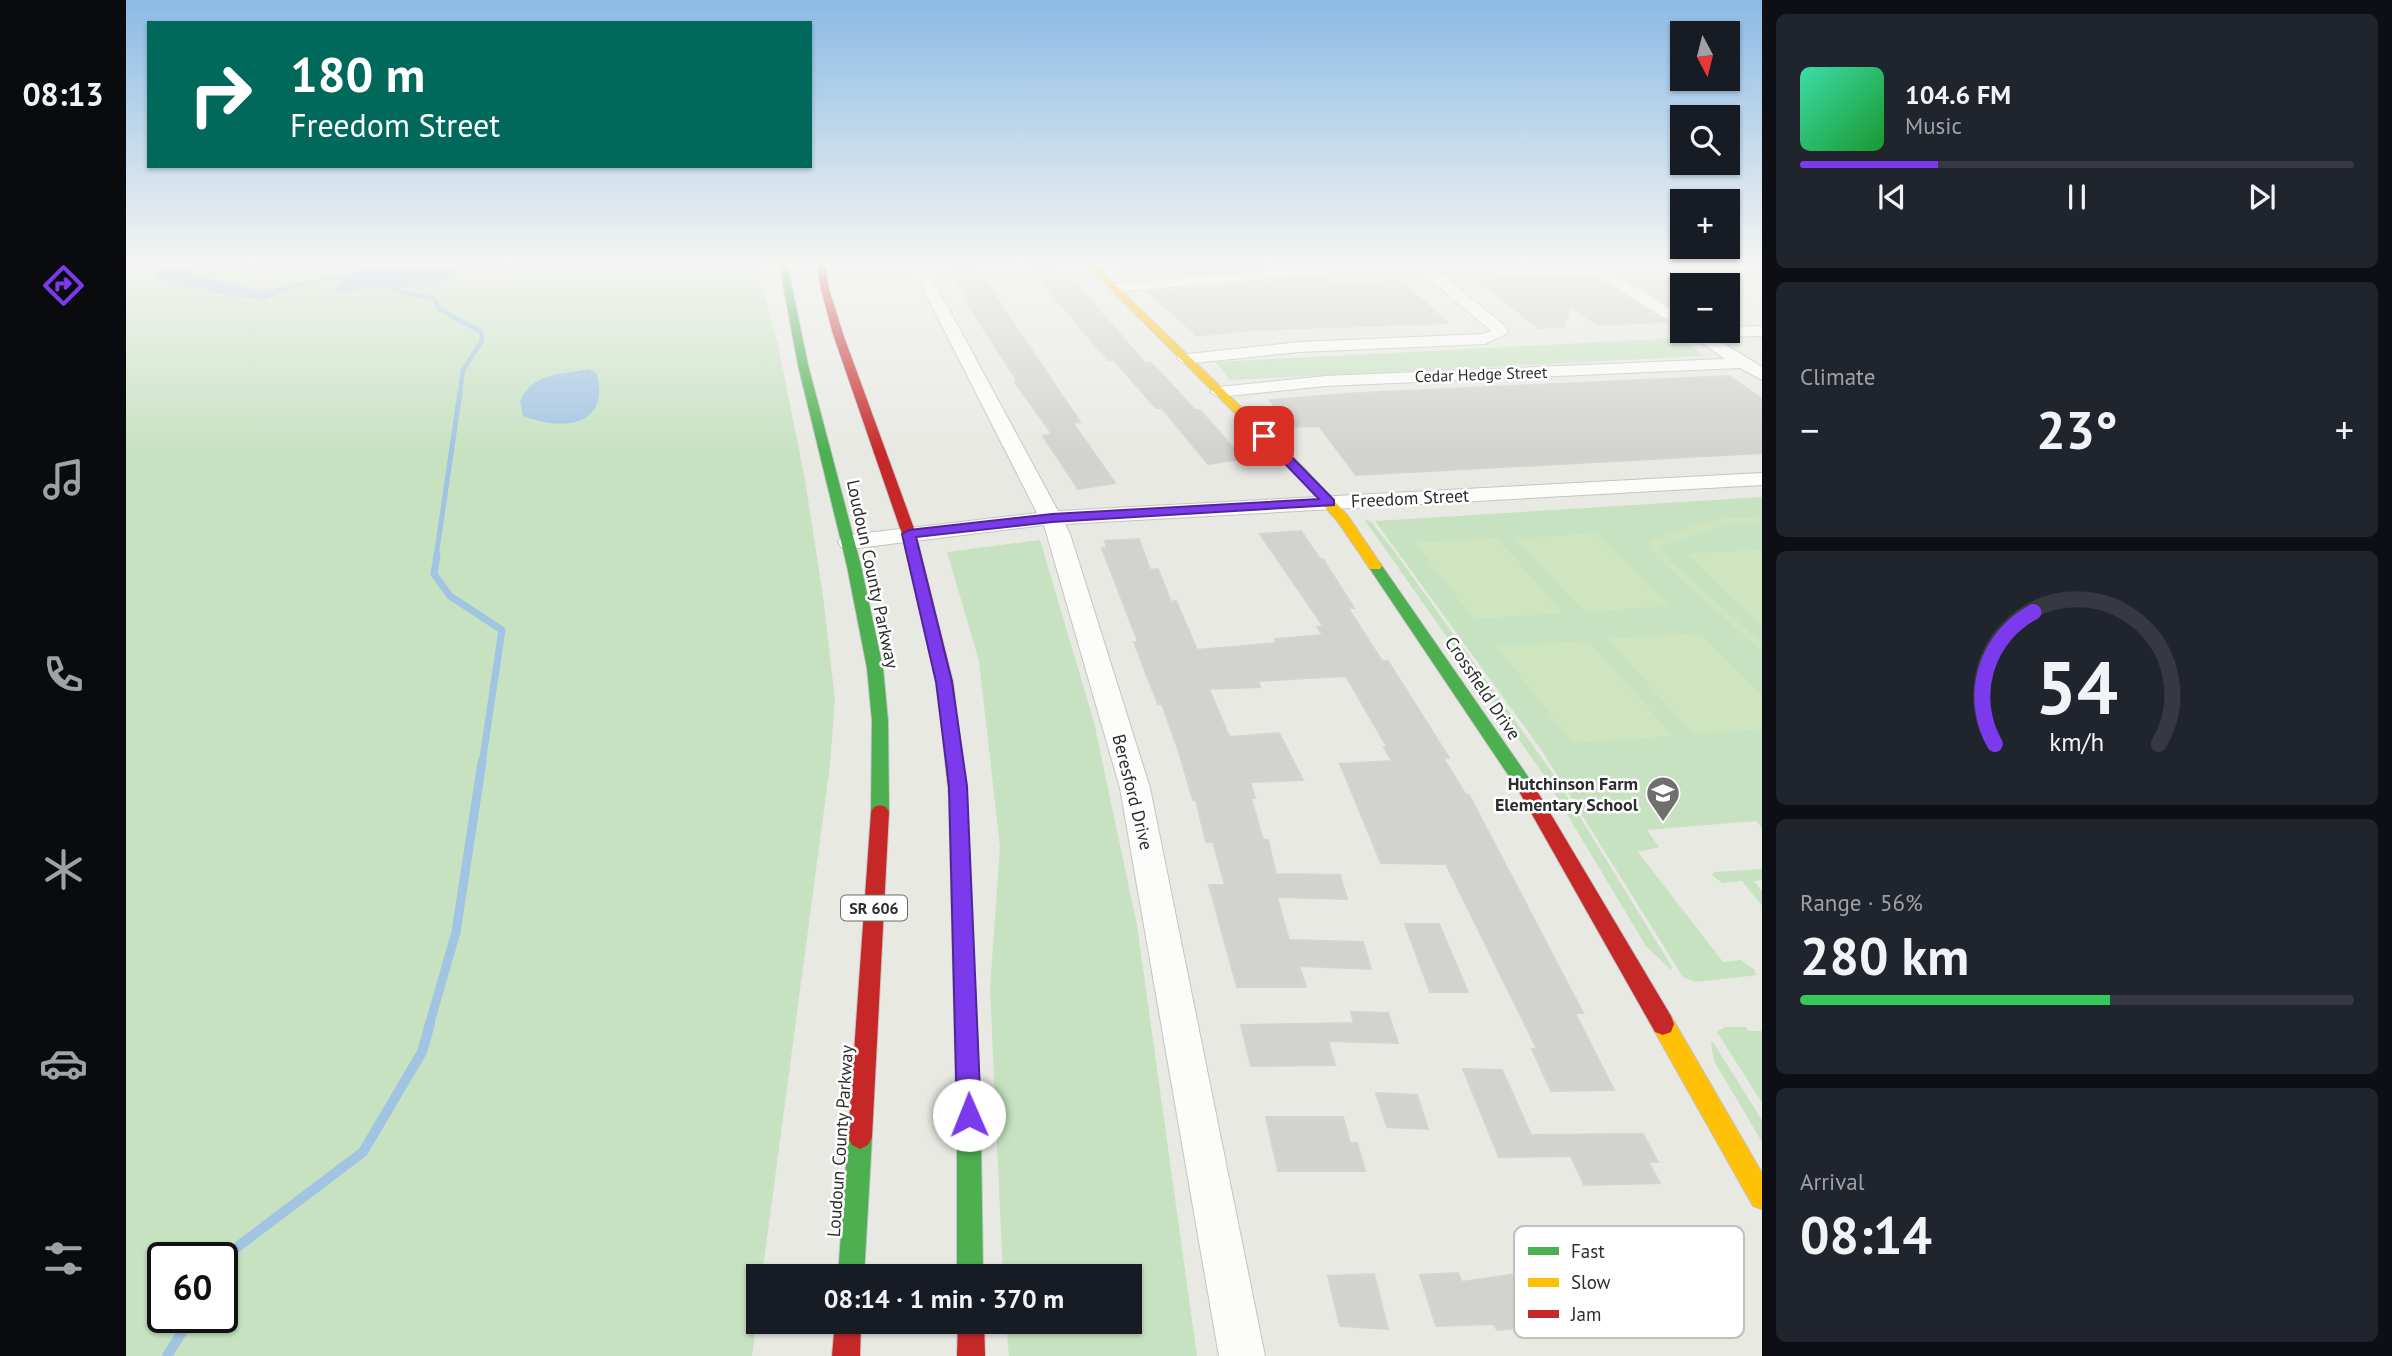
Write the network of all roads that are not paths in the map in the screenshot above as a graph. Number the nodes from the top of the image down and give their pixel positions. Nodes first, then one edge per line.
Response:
1 (793, 326) edge
2 (836, 326) edge
3 (951, 326) edge
4 (1152, 326) edge
5 (1496, 326) edge
6 (1740, 330) edge
7 (1762, 331) edge
8 (1712, 343) edge
9 (1185, 359) junction
10 (1743, 363) junction
11 (1762, 375) edge
12 (1219, 392) junction
13 (1762, 479) edge
14 (1330, 503) junction
15 (1052, 518) junction
16 (909, 534) junction
17 (849, 542) junction
18 (1762, 1198) edge
19 (852, 1264) edge
20 (970, 1264) edge
21 (848, 1334) edge
22 (971, 1334) edge
23 (847, 1354) edge
24 (971, 1356) edge
25 (1242, 1356) edge

1 - 17 main road, Loudoun County Parkway / SR 606
2 - 16 main road, Loudoun County Parkway
3 - 15 street, Beresford Drive
4 - 9 main road, Crossfield Drive
5 - 9 street
6 - 7 street
8 - 10 street
9 - 12 main road, Crossfield Drive
10 - 11 street
10 - 12 street, Cedar Hedge Street
12 - 14 main road, Crossfield Drive
13 - 14 street, Freedom Street
14 - 15 street, Freedom Street
14 - 18 main road, Crossfield Drive
15 - 16 street, Freedom Street
15 - 25 street, Beresford Drive
16 - 17 street, Freedom Street
16 - 20 main road, Loudoun County Parkway
17 - 19 main road, Loudoun County Parkway / SR 606
21 - 23 main road
22 - 24 main road

